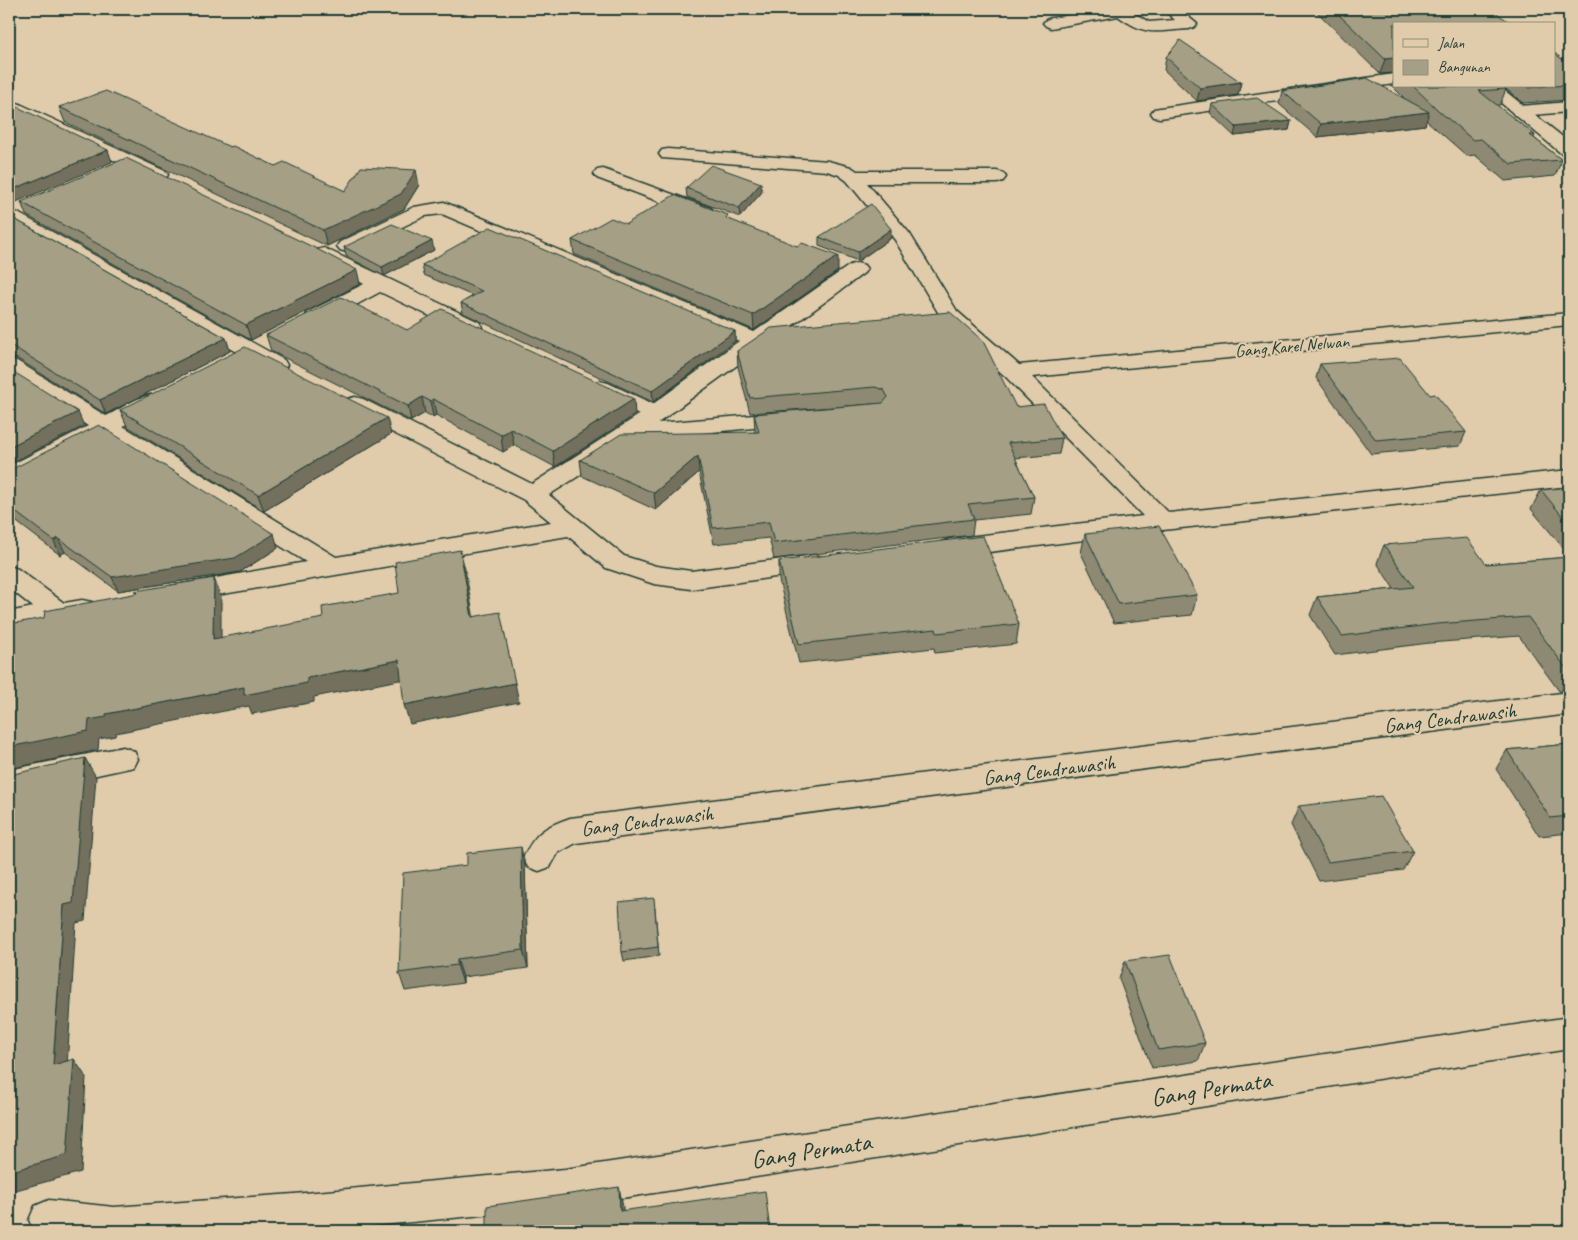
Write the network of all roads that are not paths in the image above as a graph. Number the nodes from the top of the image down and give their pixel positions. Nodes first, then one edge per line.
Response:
1 (1170, 9) edge
2 (1127, 10) edge
3 (1051, 23) dead end
4 (1393, 79) edge
5 (1491, 88) edge
6 (9, 104) edge
7 (1569, 107) edge
8 (1520, 111) junction
9 (1160, 113) dead end
10 (1569, 151) edge
11 (668, 154) dead end
12 (604, 174) dead end
13 (854, 177) junction
14 (997, 177) dead end
15 (177, 184) edge
16 (15, 212) edge
17 (724, 219) edge
18 (841, 263) dead end
19 (380, 284) junction
20 (1569, 320) edge
21 (302, 324) edge
22 (486, 334) edge
23 (276, 338) edge
24 (755, 340) junction
25 (241, 356) junction
26 (9, 366) edge
27 (1014, 372) junction
28 (294, 374) edge
29 (584, 380) edge
30 (173, 392) edge
31 (338, 396) edge
32 (654, 413) junction
33 (816, 416) edge
34 (105, 427) junction
35 (630, 432) junction
36 (9, 476) edge
37 (1569, 478) edge
38 (532, 494) junction
39 (1163, 522) junction
40 (572, 526) junction
41 (929, 550) edge
42 (841, 561) edge
43 (332, 567) junction
44 (9, 575) edge
45 (156, 596) edge
46 (108, 605) edge
47 (59, 613) junction
48 (9, 621) edge
49 (1569, 703) edge
50 (123, 759) dead end
51 (9, 782) edge
52 (539, 858) dead end
53 (1569, 1033) edge
54 (49, 1220) dead end

1 - 2 street
2 - 3 street
4 - 9 street
5 - 8 street
6 - 15 street
7 - 8 street
8 - 10 street
11 - 13 street
12 - 17 street
13 - 14 street
13 - 27 street
16 - 25 street
18 - 24 street
19 - 21 street
19 - 22 street
19 - 24 street
20 - 27 street, Gang Karel Nelwan
23 - 25 street
24 - 32 street
25 - 28 street
26 - 34 street
27 - 39 street
29 - 32 street
30 - 34 street
31 - 38 street
32 - 35 street
33 - 35 street
34 - 36 street
34 - 43 street
35 - 38 street
37 - 39 street
38 - 40 street
39 - 41 street
40 - 42 street
40 - 43 street
43 - 45 street
44 - 47 street
46 - 47 street
47 - 48 street
49 - 52 street, Gang Cendrawasih
50 - 51 street
53 - 54 street, Gang Permata

